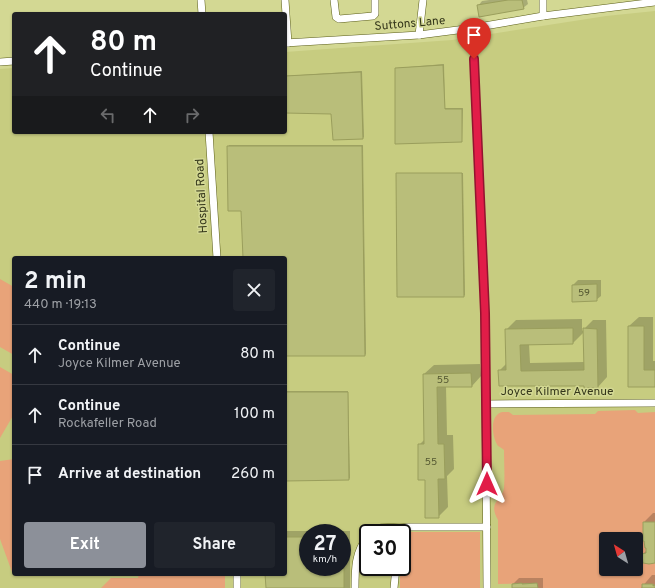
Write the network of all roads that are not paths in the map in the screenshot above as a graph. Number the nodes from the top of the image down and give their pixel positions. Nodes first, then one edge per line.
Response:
1 (201, 0) edge
2 (285, 0) edge
3 (334, 0) edge
4 (375, 0) edge
5 (423, 0) edge
6 (543, 0) edge
7 (655, 2) edge
8 (202, 12) edge
9 (285, 12) edge
10 (543, 16) junction
11 (473, 28) junction
12 (419, 35) junction
13 (287, 43) edge
14 (12, 61) edge
15 (0, 62) edge
16 (210, 134) edge
17 (217, 256) edge
18 (655, 403) edge
19 (486, 404) junction
20 (411, 527) edge
21 (487, 527) junction
22 (359, 552) edge
23 (237, 576) edge
24 (395, 576) edge
25 (237, 588) edge
26 (355, 588) edge
27 (394, 588) edge
28 (487, 588) edge

1 - 8 street
2 - 9 street
3 - 4 street
5 - 12 street
6 - 10 street
7 - 10 street, Suttons Lane
10 - 11 street, Suttons Lane
11 - 12 street, Suttons Lane
11 - 19 street, Joyce Kilmer Avenue
12 - 13 street, Suttons Lane
14 - 15 street
16 - 17 street, Hospital Road
18 - 19 street, Joyce Kilmer Avenue
19 - 21 street
20 - 21 street
21 - 28 street
22 - 26 street
23 - 25 street
24 - 27 street

